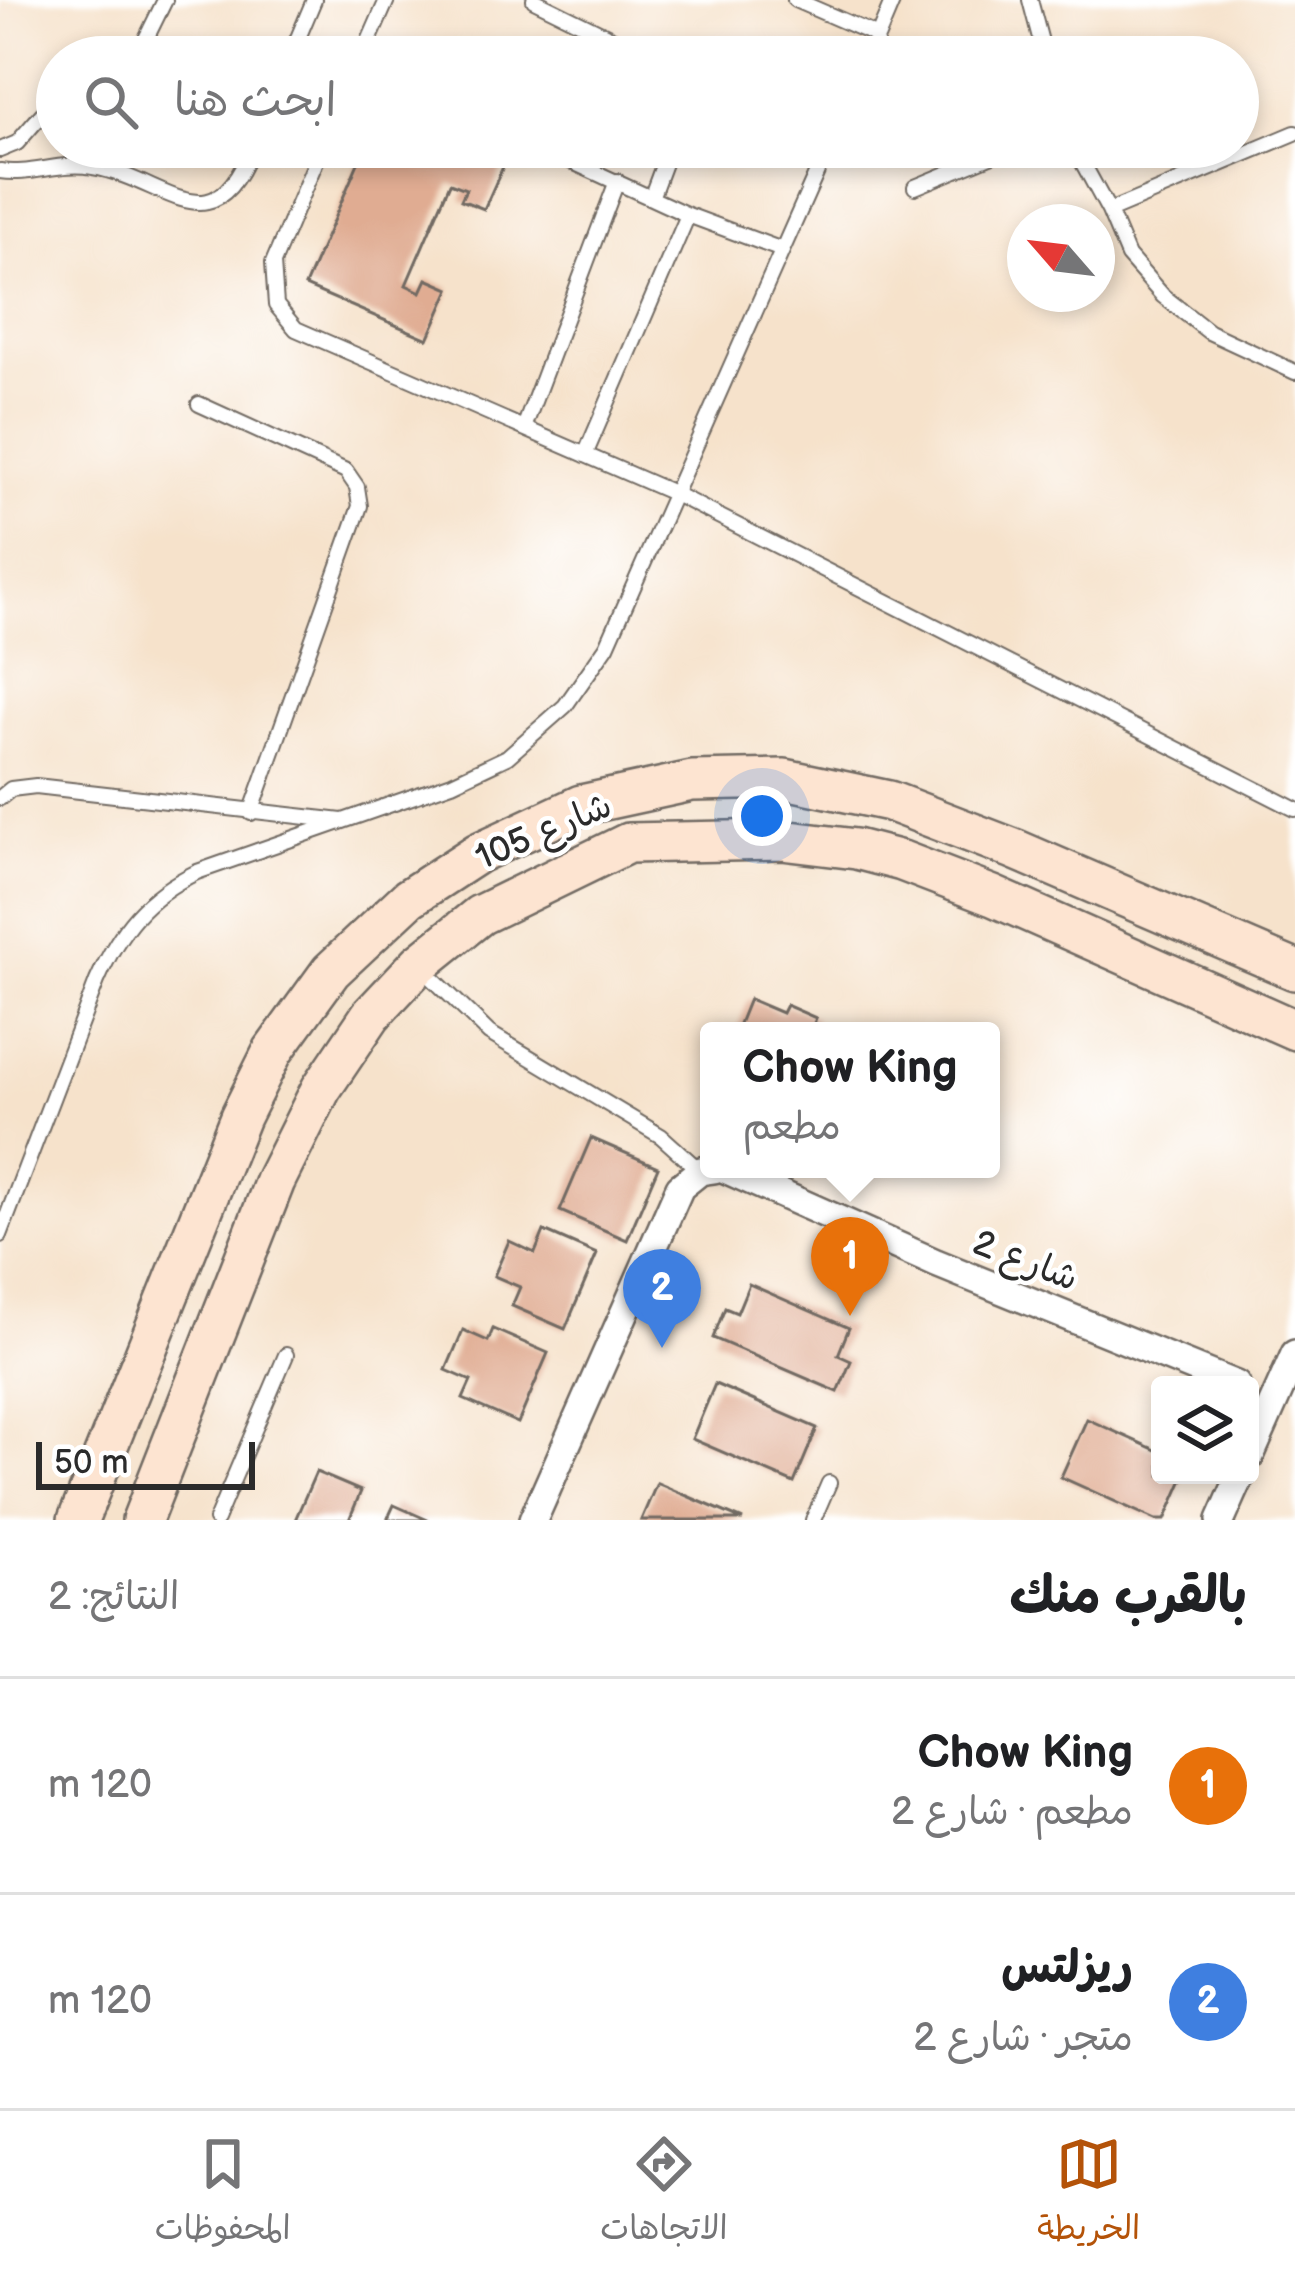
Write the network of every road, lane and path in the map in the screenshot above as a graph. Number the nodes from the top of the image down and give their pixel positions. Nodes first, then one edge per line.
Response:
1 (165, 0) edge
2 (314, 0) edge
3 (387, 0) edge
4 (534, 0) edge
5 (795, 0) edge
6 (893, 0) edge
7 (1030, 0) edge
8 (147, 36) edge
9 (299, 36) edge
10 (371, 36) edge
11 (607, 36) edge
12 (878, 36) joint
13 (1039, 36) edge
14 (36, 121) edge
15 (1295, 133) edge
16 (1259, 148) edge
17 (0, 150) edge
18 (42, 168) edge
19 (100, 168) edge
20 (244, 168) edge
21 (313, 168) edge
22 (588, 168) edge
23 (662, 168) edge
24 (819, 168) edge
25 (961, 168) edge
26 (1085, 168) edge
27 (1212, 168) edge
28 (0, 171) edge
29 (617, 181) junction
30 (914, 187) dead end
31 (651, 198) junction
32 (1105, 204) edge
33 (1115, 208) edge
34 (688, 215) junction
35 (1115, 225) edge
36 (782, 250) junction
37 (1295, 372) edge
38 (199, 404) dead end
39 (524, 428) junction
40 (585, 455) junction
41 (673, 493) junction
42 (0, 775) edge
43 (6, 794) edge
44 (1295, 809) edge
45 (251, 813) junction
46 (347, 821) junction
47 (1014, 849) junction
48 (994, 896) junction
49 (418, 964) junction
50 (1295, 970) edge
51 (1295, 1030) edge
52 (700, 1162) edge
53 (700, 1177) edge
54 (732, 1178) edge
55 (0, 1235) edge
56 (183, 1256) junction
57 (242, 1274) junction
58 (1295, 1354) edge
59 (286, 1355) dead end
60 (1214, 1376) edge
61 (1273, 1401) edge
62 (1259, 1434) edge
63 (829, 1483) dead end
64 (1237, 1484) edge
65 (78, 1520) edge
66 (142, 1520) edge
67 (216, 1520) edge
68 (533, 1520) edge
69 (813, 1520) edge
70 (1221, 1520) edge

1 - 8 lane
2 - 9 lane
3 - 10 lane
4 - 11 lane
5 - 12 lane
6 - 12 lane
7 - 13 lane
14 - 17 lane
15 - 16 lane
18 - 28 lane
19 - 20 lane
21 - 39 lane
22 - 29 lane
23 - 31 lane
24 - 36 lane
25 - 30 lane
26 - 32 lane
27 - 33 lane
29 - 31 lane
29 - 39 lane
31 - 34 lane
34 - 36 lane
34 - 40 lane
35 - 37 lane
36 - 41 lane
38 - 45 lane
39 - 40 lane
40 - 41 lane
41 - 44 lane
41 - 46 lane
42 - 43 lane
43 - 45 lane
45 - 46 lane
46 - 55 lane
47 - 48 street
47 - 50 street, شارع 105
47 - 56 street, شارع 105
48 - 49 street, شارع 105
48 - 51 street, شارع 105
49 - 52 lane
49 - 57 street, شارع 105
53 - 68 street
54 - 60 street, شارع 2
56 - 57 street
56 - 65 street, شارع 105
57 - 66 street, شارع 105
58 - 61 street
59 - 67 lane
61 - 62 street
63 - 69 lane
64 - 70 street

